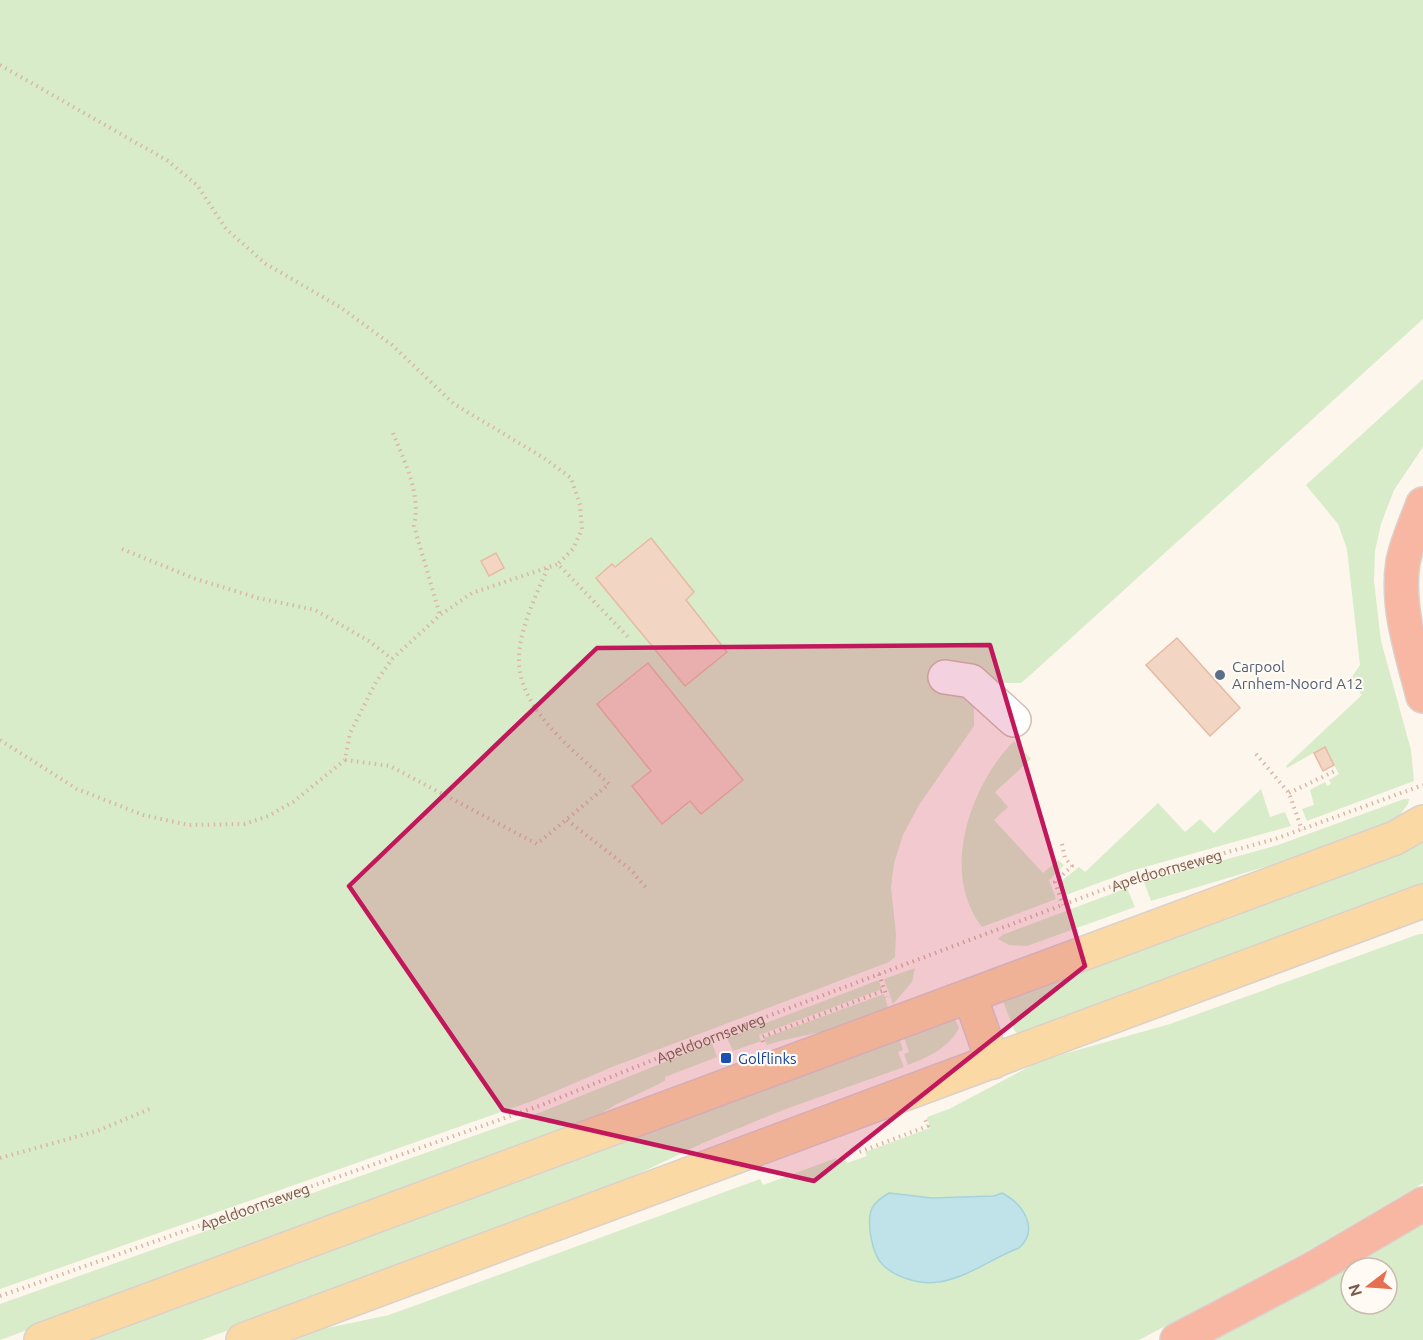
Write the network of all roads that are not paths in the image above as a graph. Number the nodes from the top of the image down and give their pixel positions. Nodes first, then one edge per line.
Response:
1 (1423, 504) edge
2 (945, 677) dead end
3 (1423, 696) edge
4 (1014, 720) dead end
5 (1423, 822) edge
6 (1423, 901) edge
7 (970, 996) junction
8 (993, 1062) junction
9 (1423, 1204) edge
10 (41, 1340) edge
11 (243, 1340) edge
12 (1177, 1340) edge

1 - 3 highway
2 - 4 lane
5 - 7 main road
6 - 8 main road
7 - 8 main road
7 - 10 main road
8 - 11 main road
9 - 12 highway

